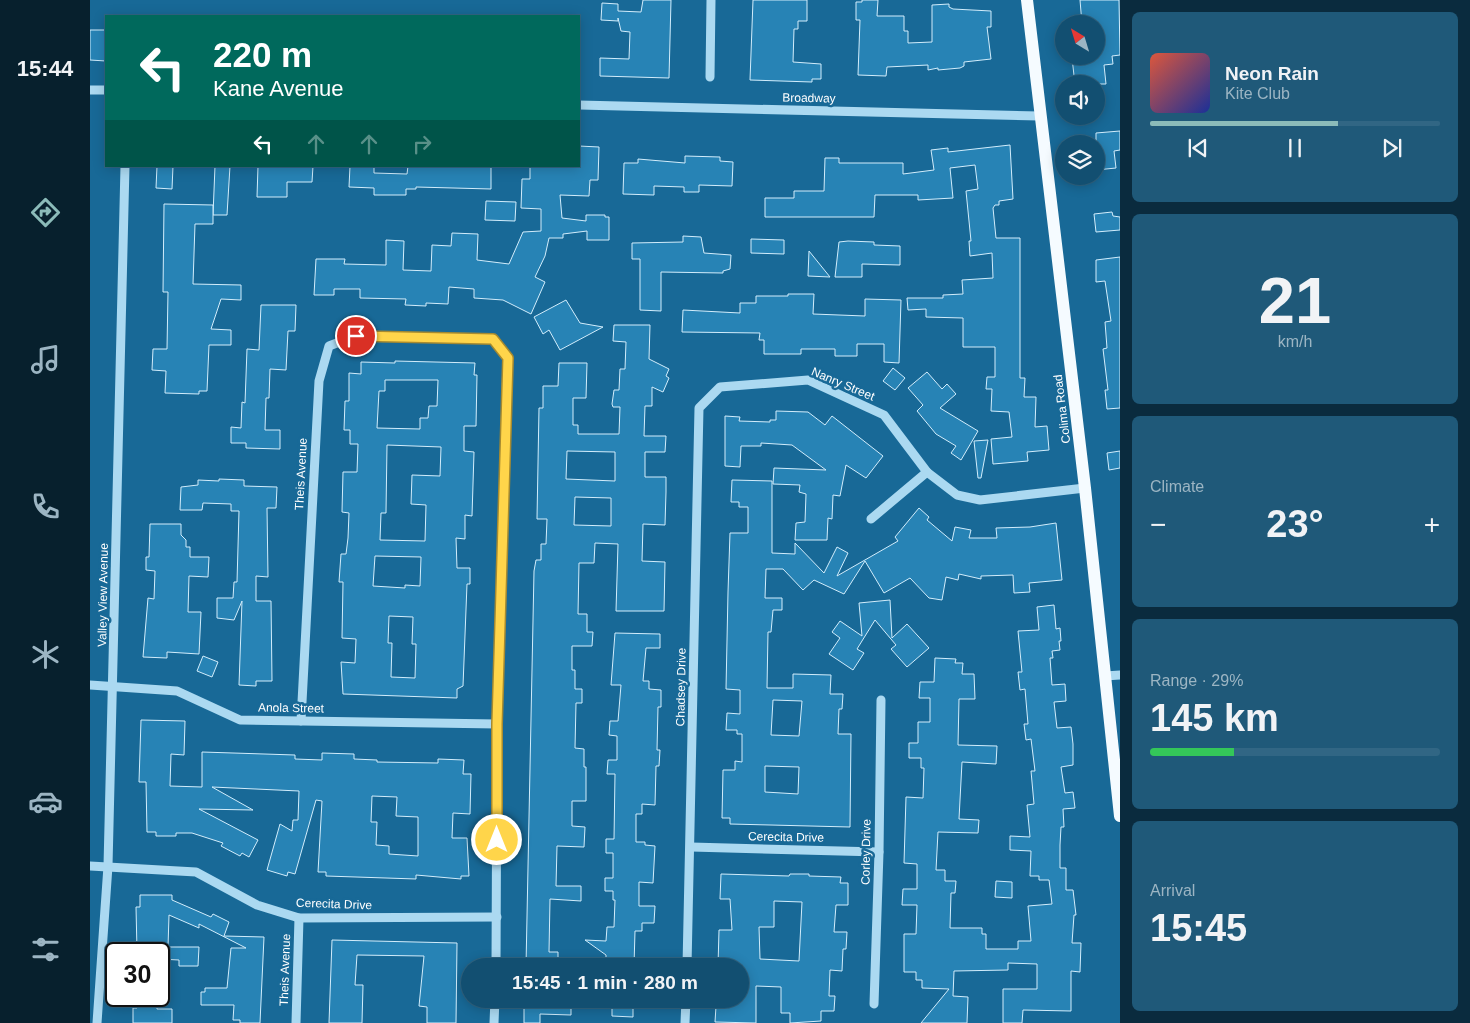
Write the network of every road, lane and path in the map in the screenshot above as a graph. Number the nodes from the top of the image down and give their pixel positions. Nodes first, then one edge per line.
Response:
1 (711, 0) edge
2 (1027, 0) edge
3 (710, 77) dead end
4 (90, 90) edge
5 (105, 90) edge
6 (580, 105) edge
7 (1039, 116) junction
8 (125, 167) edge
9 (699, 408) joint
10 (927, 472) junction
11 (1085, 488) junction
12 (871, 519) dead end
13 (1120, 675) edge
14 (1104, 676) junction
15 (90, 685) edge
16 (114, 686) junction
17 (881, 700) dead end
18 (301, 721) junction
19 (497, 724) junction
20 (1120, 816) edge
21 (691, 847) junction
22 (879, 852) junction
23 (90, 866) edge
24 (108, 866) junction
25 (497, 917) junction
26 (299, 918) junction
27 (496, 958) edge
28 (687, 958) edge
29 (874, 1004) dead end
30 (495, 1008) edge
31 (686, 1008) edge
32 (97, 1023) edge
33 (296, 1023) edge
34 (494, 1023) edge
35 (685, 1023) edge

1 - 3 street
2 - 7 main road, Colima Road
4 - 5 street
6 - 7 street, Broadway
7 - 11 main road, Colima Road
8 - 16 street, Valley View Avenue
9 - 10 street, Nanry Street
9 - 21 street, Chadsey Drive
10 - 11 street, Nanry Street
10 - 12 street
11 - 14 main road, Colima Road
13 - 14 street
14 - 20 main road, Colima Road
15 - 16 street, Anola Street
16 - 18 street, Anola Street
16 - 24 street, Valley View Avenue
17 - 22 street, Corley Drive
18 - 19 street, Anola Street
18 - 19 street, Theis Avenue
19 - 25 street
21 - 22 street, Cerecita Drive
21 - 28 street, Chadsey Drive
22 - 29 street, Corley Drive
23 - 24 street, Cerecita Drive
24 - 26 street, Cerecita Drive
24 - 32 street, Valley View Avenue
25 - 26 street, Cerecita Drive
25 - 27 street
26 - 33 street, Theis Avenue
30 - 34 street
31 - 35 street

